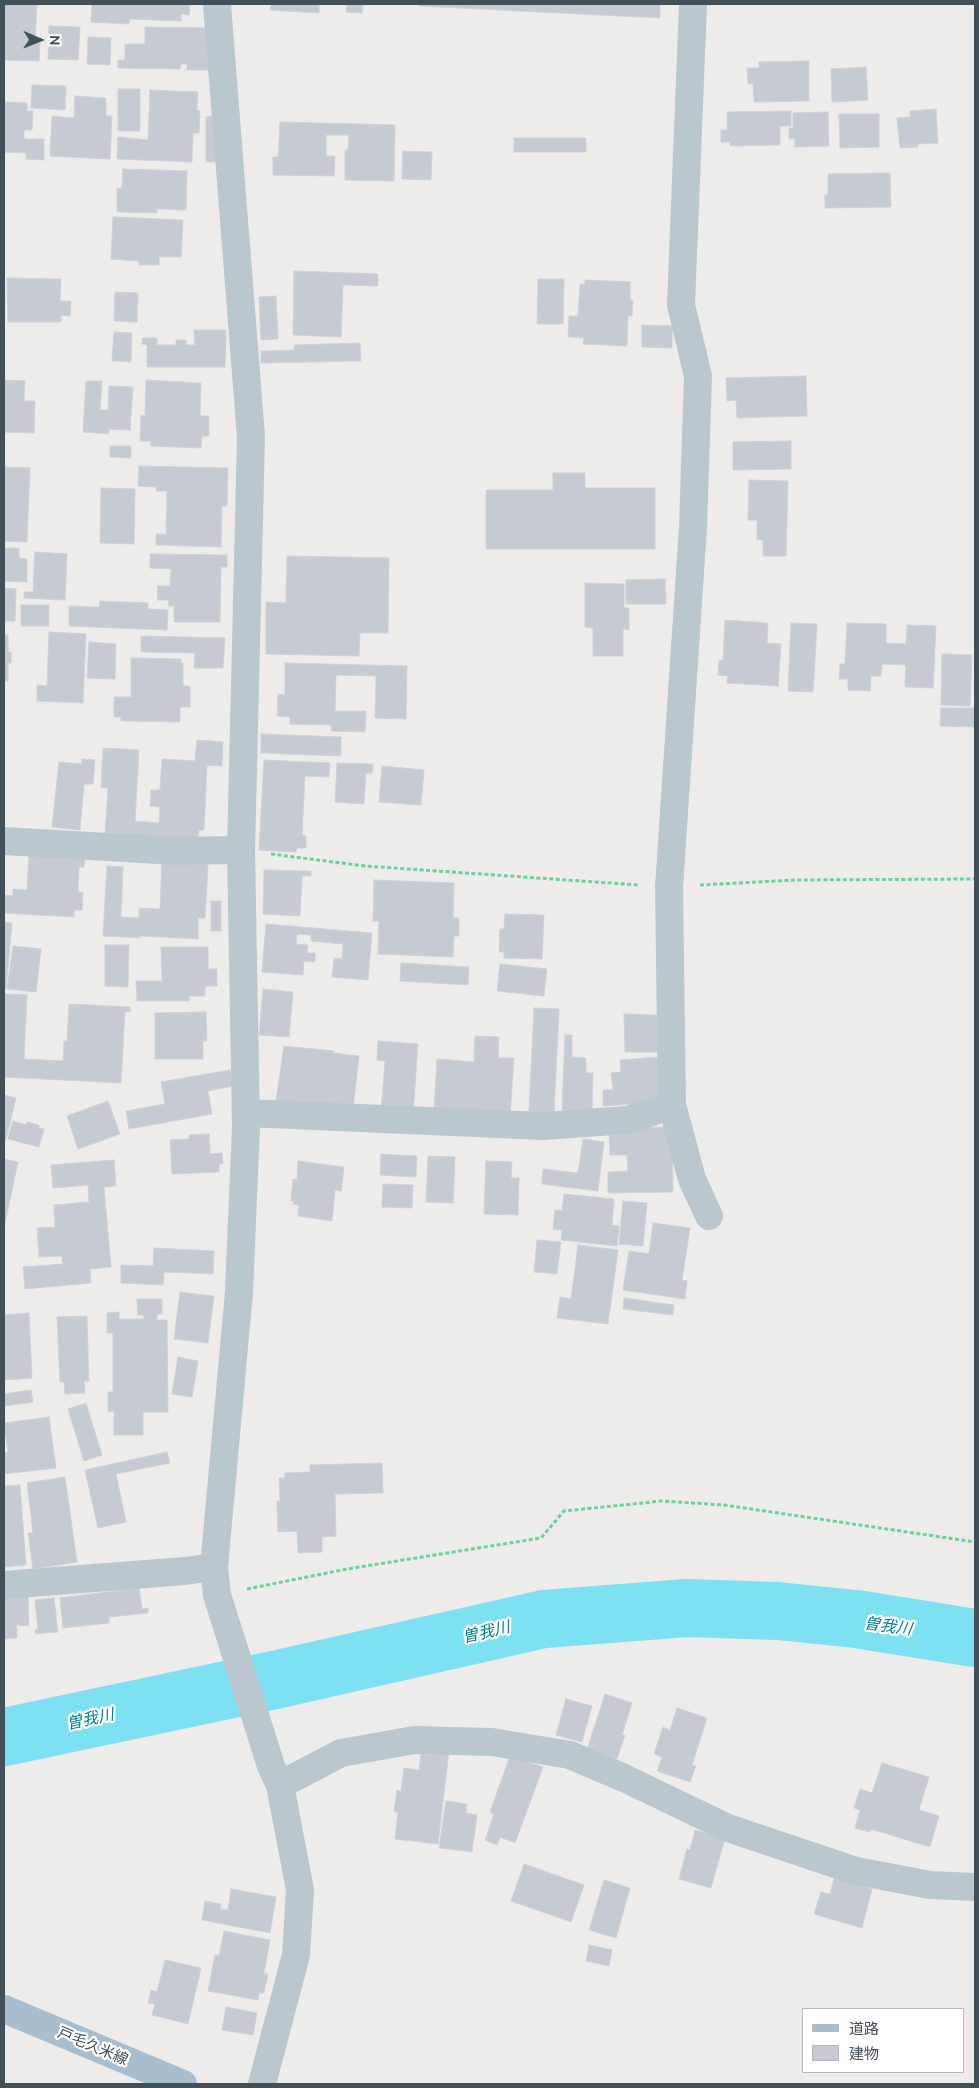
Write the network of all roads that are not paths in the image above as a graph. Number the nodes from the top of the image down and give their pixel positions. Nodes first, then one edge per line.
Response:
1 (217, 4) edge
2 (693, 4) edge
3 (4, 840) edge
4 (241, 850) junction
5 (672, 1106) junction
6 (246, 1113) junction
7 (709, 1216) dead end
8 (214, 1567) junction
9 (4, 1585) edge
10 (276, 1775) junction
11 (975, 1887) edge
12 (4, 2009) edge
13 (183, 2084) edge
14 (262, 2084) edge

1 - 4 street
2 - 5 street
3 - 4 street
4 - 6 street
5 - 6 street
5 - 7 street
6 - 8 street
8 - 9 street
8 - 10 street
10 - 11 street
10 - 14 street
12 - 13 main road, 戸毛久米線

